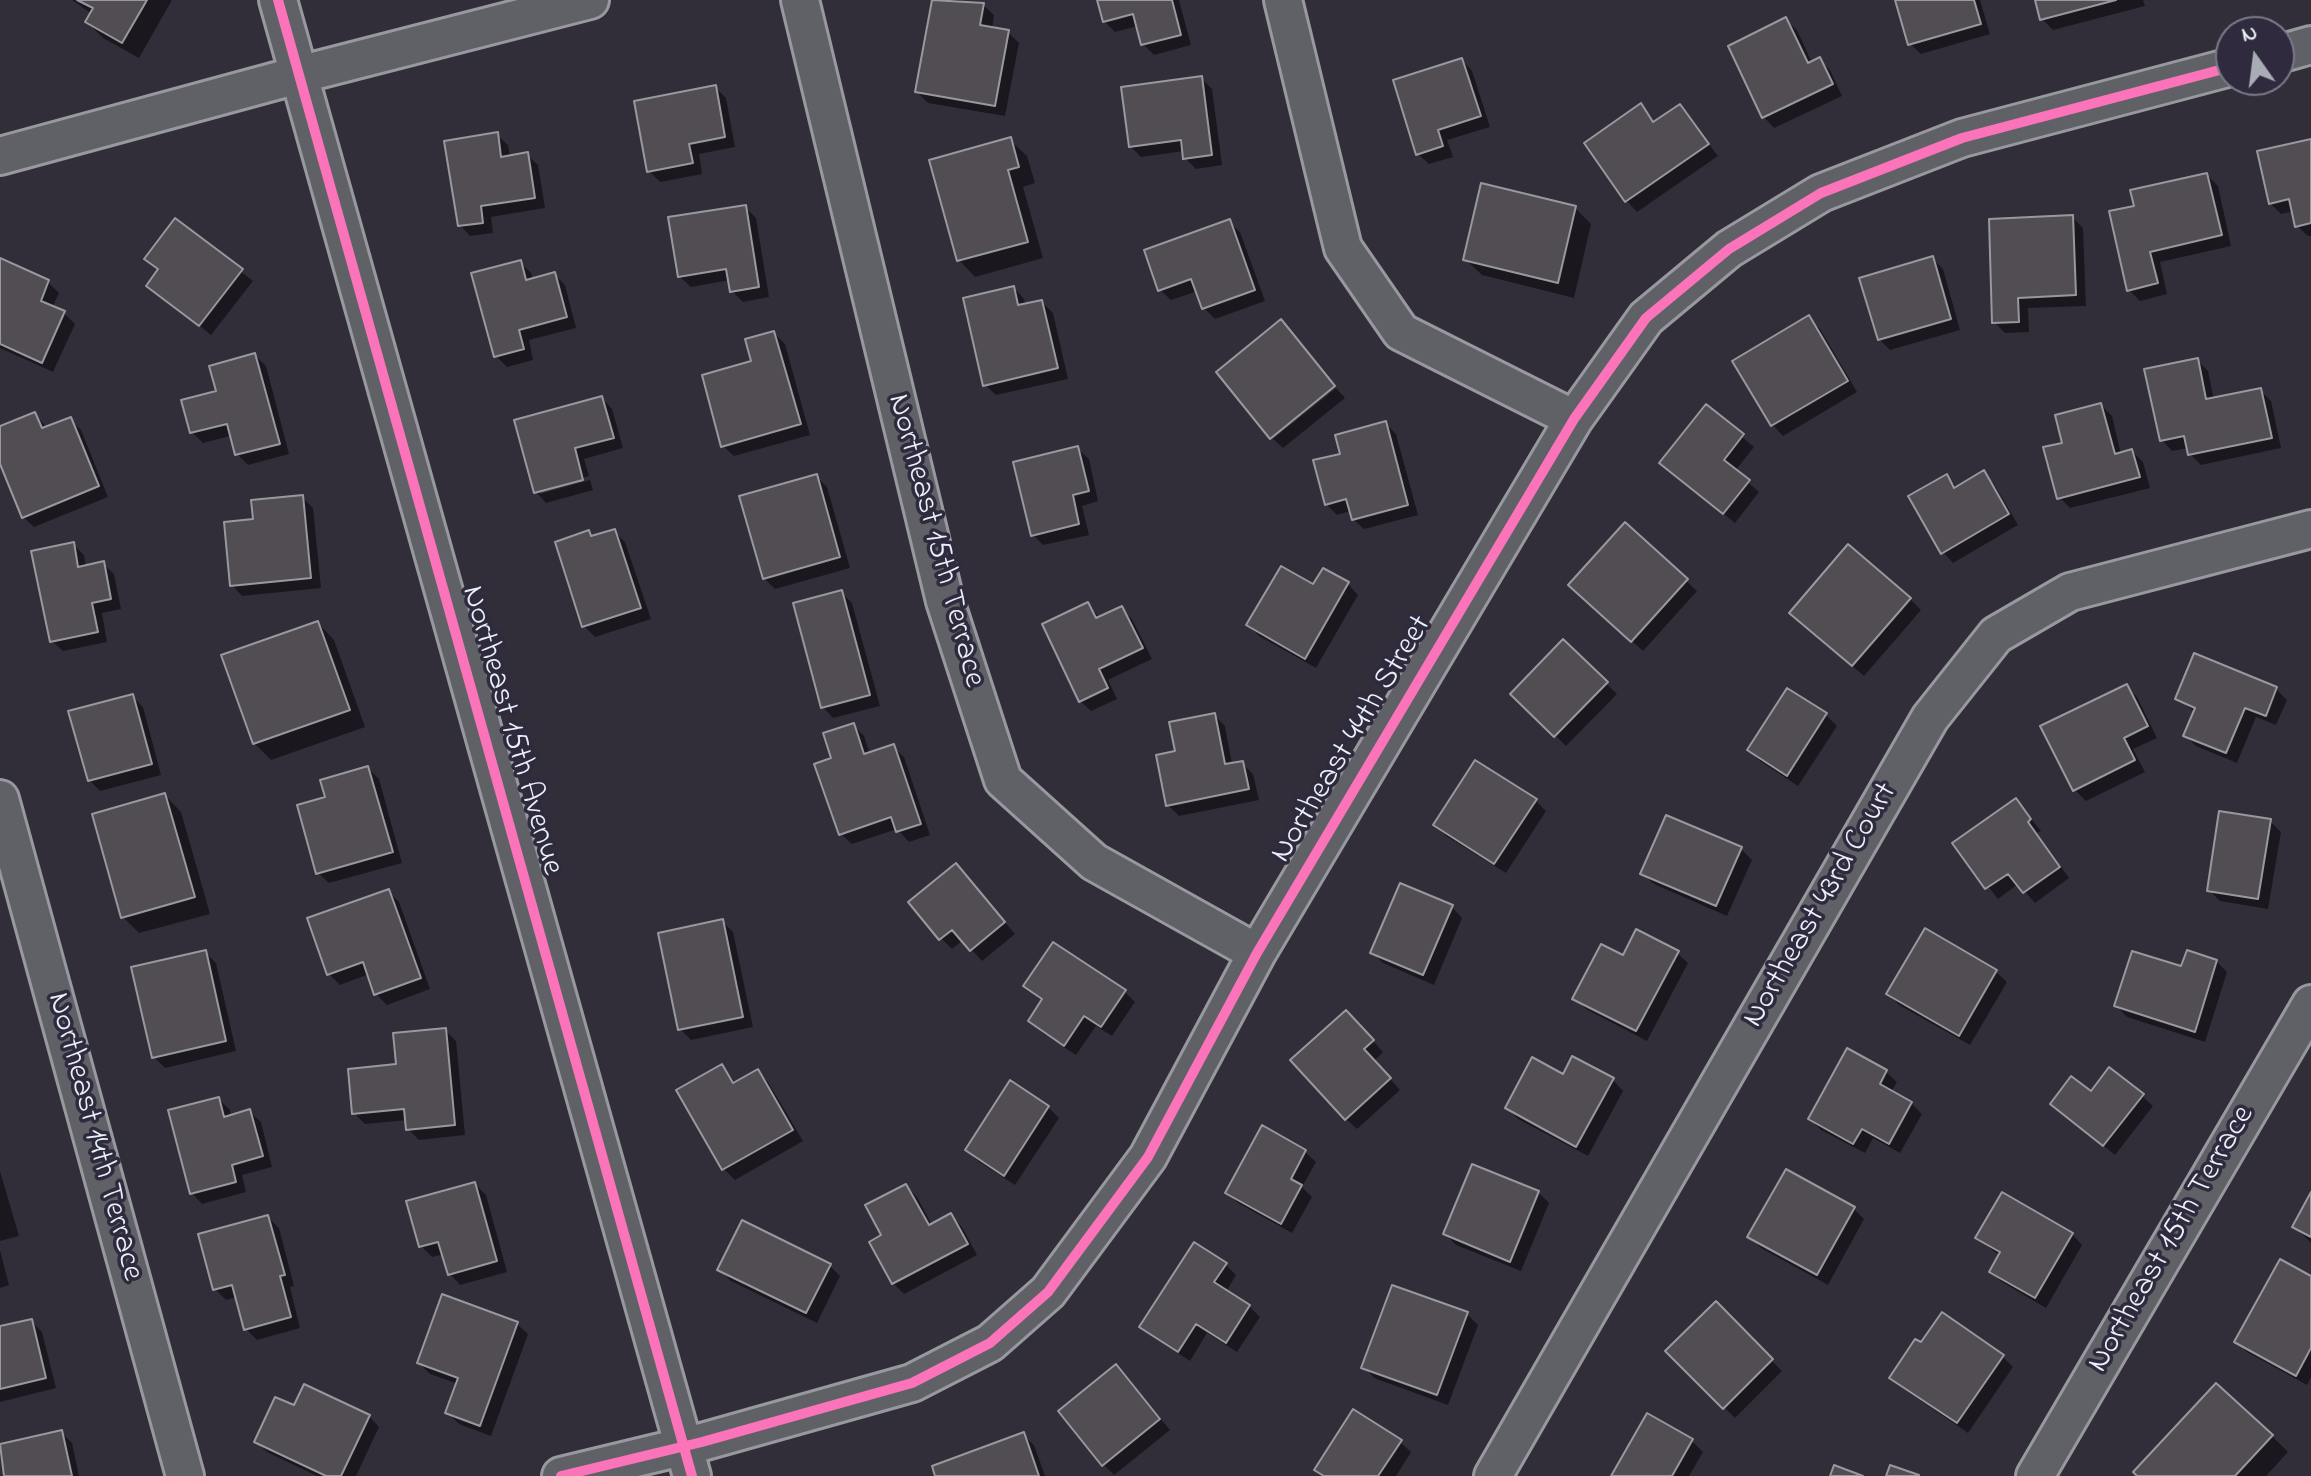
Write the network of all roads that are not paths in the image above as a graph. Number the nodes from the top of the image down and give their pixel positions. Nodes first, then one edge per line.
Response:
1 (278, 0) edge
2 (590, 0) edge
3 (800, 0) edge
4 (1283, 0) edge
5 (2215, 71) edge
6 (298, 75) junction
7 (0, 156) edge
8 (1574, 419) junction
9 (2311, 529) edge
10 (0, 799) edge
11 (1257, 953) junction
12 (2311, 1004) edge
13 (688, 1461) edge
14 (185, 1476) edge
15 (561, 1476) edge
16 (1493, 1476) edge
17 (2035, 1476) edge

1 - 6 street, Northeast 15th Avenue
2 - 6 street
3 - 11 street, Northeast 15th Terrace
4 - 8 street
5 - 8 street, Northeast 44th Street
6 - 7 street
6 - 13 street, Northeast 15th Avenue
8 - 11 street, Northeast 44th Street
9 - 16 street, Northeast 43rd Court
10 - 14 street, Northeast 14th Terrace
11 - 13 street, Northeast 44th Street
12 - 17 street, Northeast 15th Terrace
13 - 15 street, Northeast 44th Street

